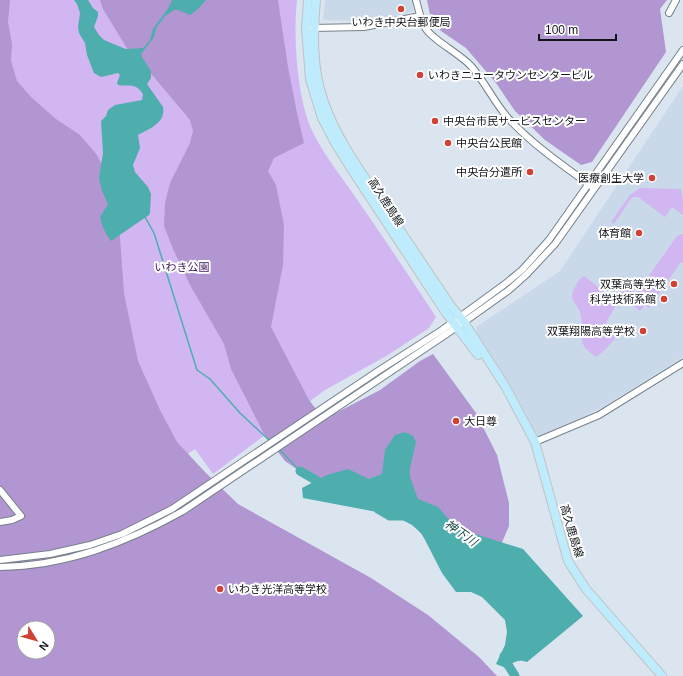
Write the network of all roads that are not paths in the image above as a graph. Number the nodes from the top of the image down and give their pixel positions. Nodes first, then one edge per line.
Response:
1 (308, 0) edge
2 (316, 0) edge
3 (416, 0) edge
4 (676, 0) edge
5 (669, 13) dead end
6 (420, 16) junction
7 (310, 28) junction
8 (683, 50) edge
9 (683, 64) edge
10 (589, 184) junction
11 (594, 188) junction
12 (458, 322) junction
13 (683, 363) edge
14 (535, 442) junction
15 (0, 490) edge
16 (0, 522) edge
17 (83, 547) junction
18 (85, 554) junction
19 (0, 560) edge
20 (0, 567) edge
21 (662, 676) edge

1 - 7 main road, 高久鹿島線
2 - 7 main road, 高久鹿島線
3 - 6 street
4 - 5 street
6 - 7 street
6 - 10 street
7 - 12 main road, 高久鹿島線
8 - 10 street
9 - 11 street
10 - 11 street
10 - 12 street
11 - 12 street
12 - 14 main road, 高久鹿島線
12 - 17 street
12 - 18 street
13 - 14 street
14 - 21 main road, 高久鹿島線
15 - 16 street
17 - 18 street
17 - 19 street
18 - 20 street

